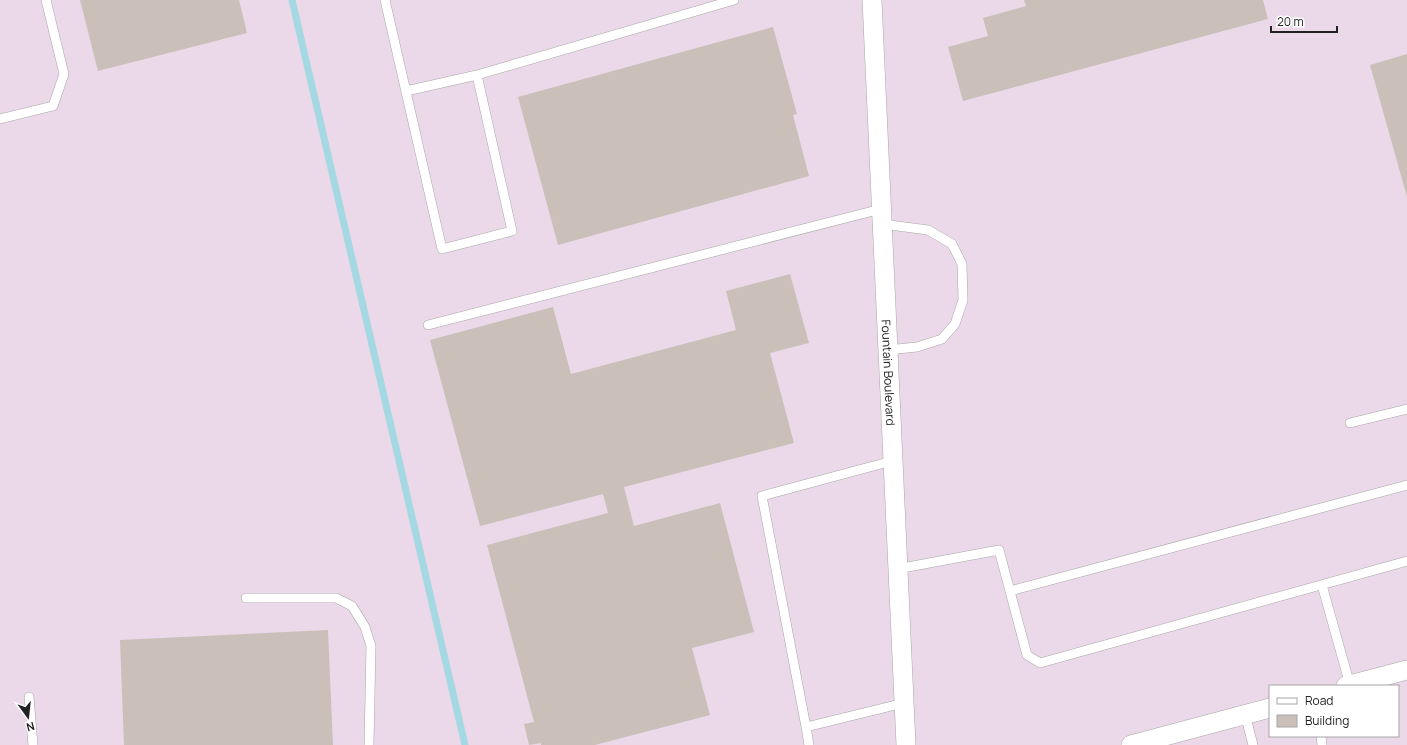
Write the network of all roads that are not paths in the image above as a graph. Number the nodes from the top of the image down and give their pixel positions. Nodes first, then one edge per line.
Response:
1 (46, 0) edge
2 (385, 0) edge
3 (734, 0) edge
4 (872, 0) edge
5 (477, 75) junction
6 (406, 91) junction
7 (0, 119) edge
8 (881, 216) junction
9 (428, 325) dead end
10 (887, 350) junction
11 (1407, 409) edge
12 (1350, 423) dead end
13 (892, 461) junction
14 (1407, 485) edge
15 (1407, 561) edge
16 (897, 569) junction
17 (1322, 585) junction
18 (1010, 591) junction
19 (246, 598) dead end
20 (1407, 670) edge
21 (1348, 685) edge
22 (1352, 685) edge
23 (29, 697) dead end
24 (904, 703) junction
25 (1269, 708) edge
26 (1245, 714) junction
27 (806, 727) junction
28 (33, 745) edge
29 (369, 745) edge
30 (809, 745) edge
31 (906, 745) edge
32 (1131, 745) edge
33 (1253, 745) edge

1 - 7 lane
2 - 6 lane
3 - 5 lane
4 - 8 street, Fountain Boulevard
5 - 6 lane
5 - 6 lane
8 - 9 lane
8 - 10 street, Fountain Boulevard
8 - 10 lane
10 - 13 street, Fountain Boulevard
11 - 12 lane
13 - 16 street, Fountain Boulevard
13 - 27 lane
14 - 18 lane
15 - 17 lane
16 - 18 lane
16 - 24 street, Fountain Boulevard
17 - 18 lane
17 - 21 lane
19 - 29 lane
20 - 22 street
23 - 28 lane
24 - 27 lane
24 - 31 street, Fountain Boulevard
25 - 26 street
26 - 32 street
26 - 33 lane
27 - 30 lane

